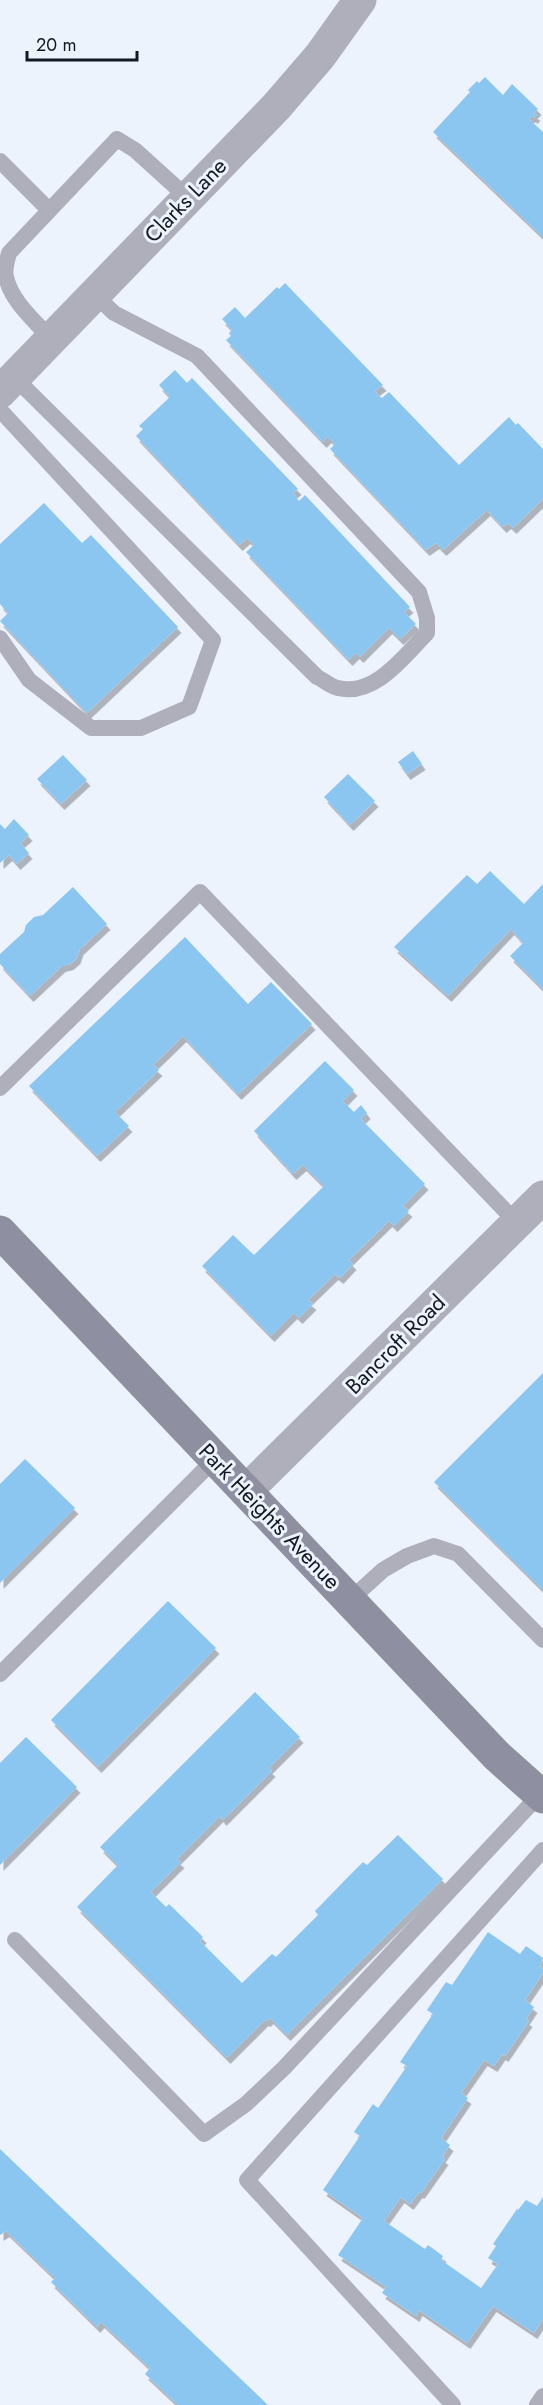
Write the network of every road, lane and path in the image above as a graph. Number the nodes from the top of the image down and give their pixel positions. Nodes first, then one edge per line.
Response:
1 (360, 0) edge
2 (0, 161) edge
3 (188, 198) junction
4 (49, 210) junction
5 (94, 294) junction
6 (51, 339) junction
7 (7, 384) edge
8 (0, 410) edge
9 (0, 638) edge
10 (0, 1088) edge
11 (543, 1197) edge
12 (517, 1223) junction
13 (0, 1232) edge
14 (215, 1459) junction
15 (246, 1491) junction
16 (350, 1600) junction
17 (543, 1640) edge
18 (0, 1674) edge
19 (542, 1794) edge
20 (543, 1850) edge
21 (15, 1940) dead end
22 (543, 2396) edge
23 (453, 2405) edge
24 (537, 2405) edge

1 - 3 street, Clarks Lane
2 - 4 lane
3 - 4 lane
3 - 5 street, Clarks Lane
4 - 6 lane
5 - 6 street, Clarks Lane
5 - 7 lane
6 - 7 street, Clarks Lane
8 - 9 lane
10 - 12 lane
11 - 12 street, Bancroft Road
12 - 15 street, Bancroft Road
13 - 14 main road, Park Heights Avenue
14 - 15 main road, Park Heights Avenue
14 - 18 lane
15 - 16 main road, Park Heights Avenue
16 - 17 lane
16 - 19 main road, Park Heights Avenue
19 - 21 lane
20 - 23 lane
22 - 24 lane

